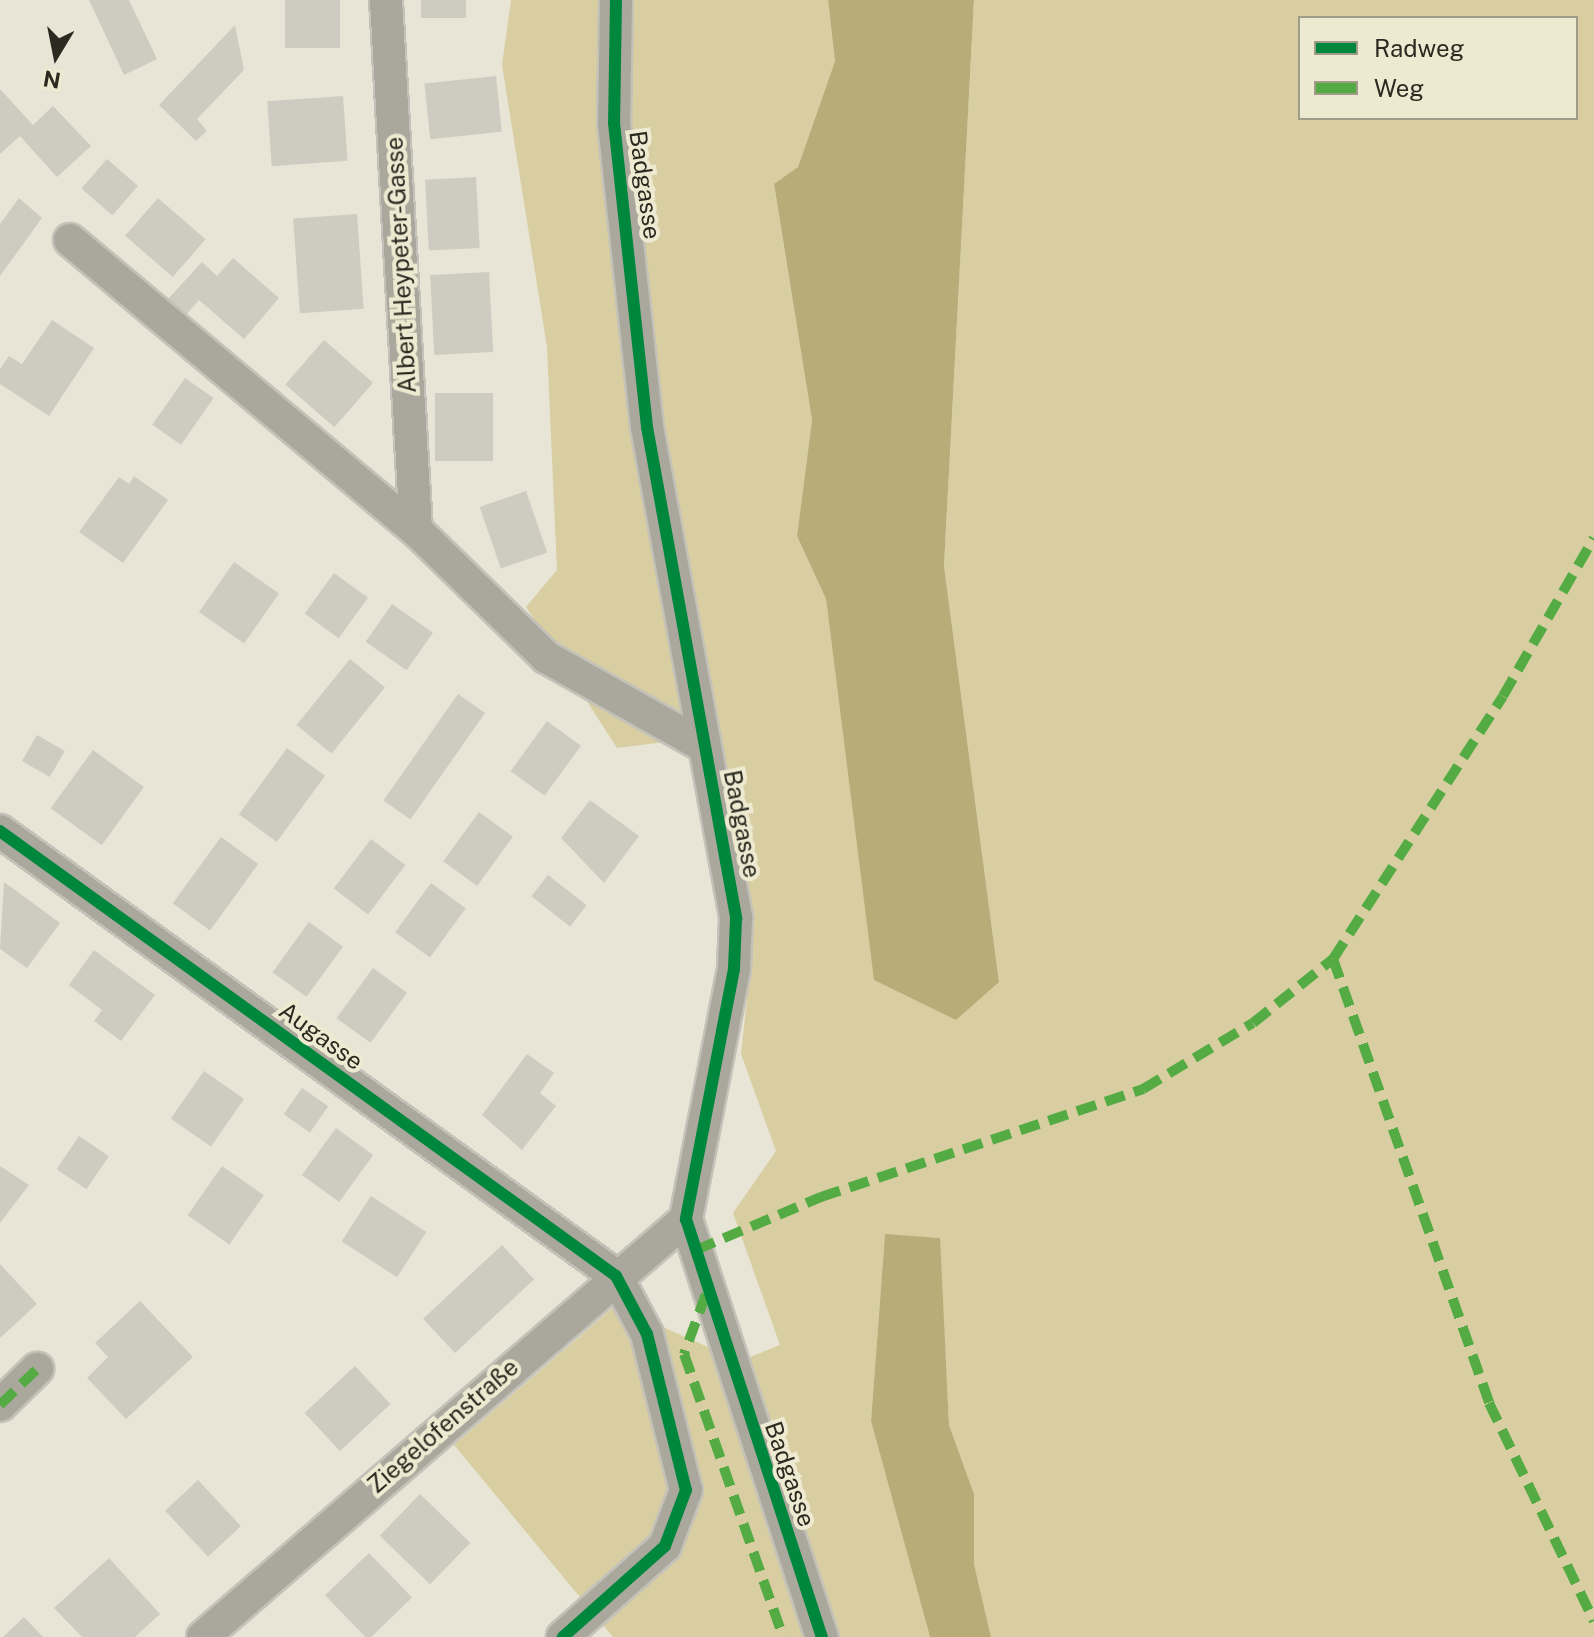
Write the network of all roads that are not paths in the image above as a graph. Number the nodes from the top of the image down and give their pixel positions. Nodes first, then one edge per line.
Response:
1 (386, 0) edge
2 (616, 0) edge
3 (70, 240) dead end
4 (416, 530) junction
5 (704, 746) junction
6 (0, 831) edge
7 (686, 1219) junction
8 (616, 1276) junction
9 (37, 1369) dead end
10 (0, 1405) edge
11 (203, 1637) edge
12 (563, 1637) edge
13 (822, 1637) edge

1 - 4 street, Albert Heypeter-Gasse
2 - 5 street, Badgasse
3 - 4 street
4 - 5 street
5 - 7 street, Badgasse
6 - 8 street, Augasse
7 - 8 street, Ziegelofenstraße
7 - 13 street, Badgasse
8 - 11 street, Ziegelofenstraße
8 - 12 street
9 - 10 street

